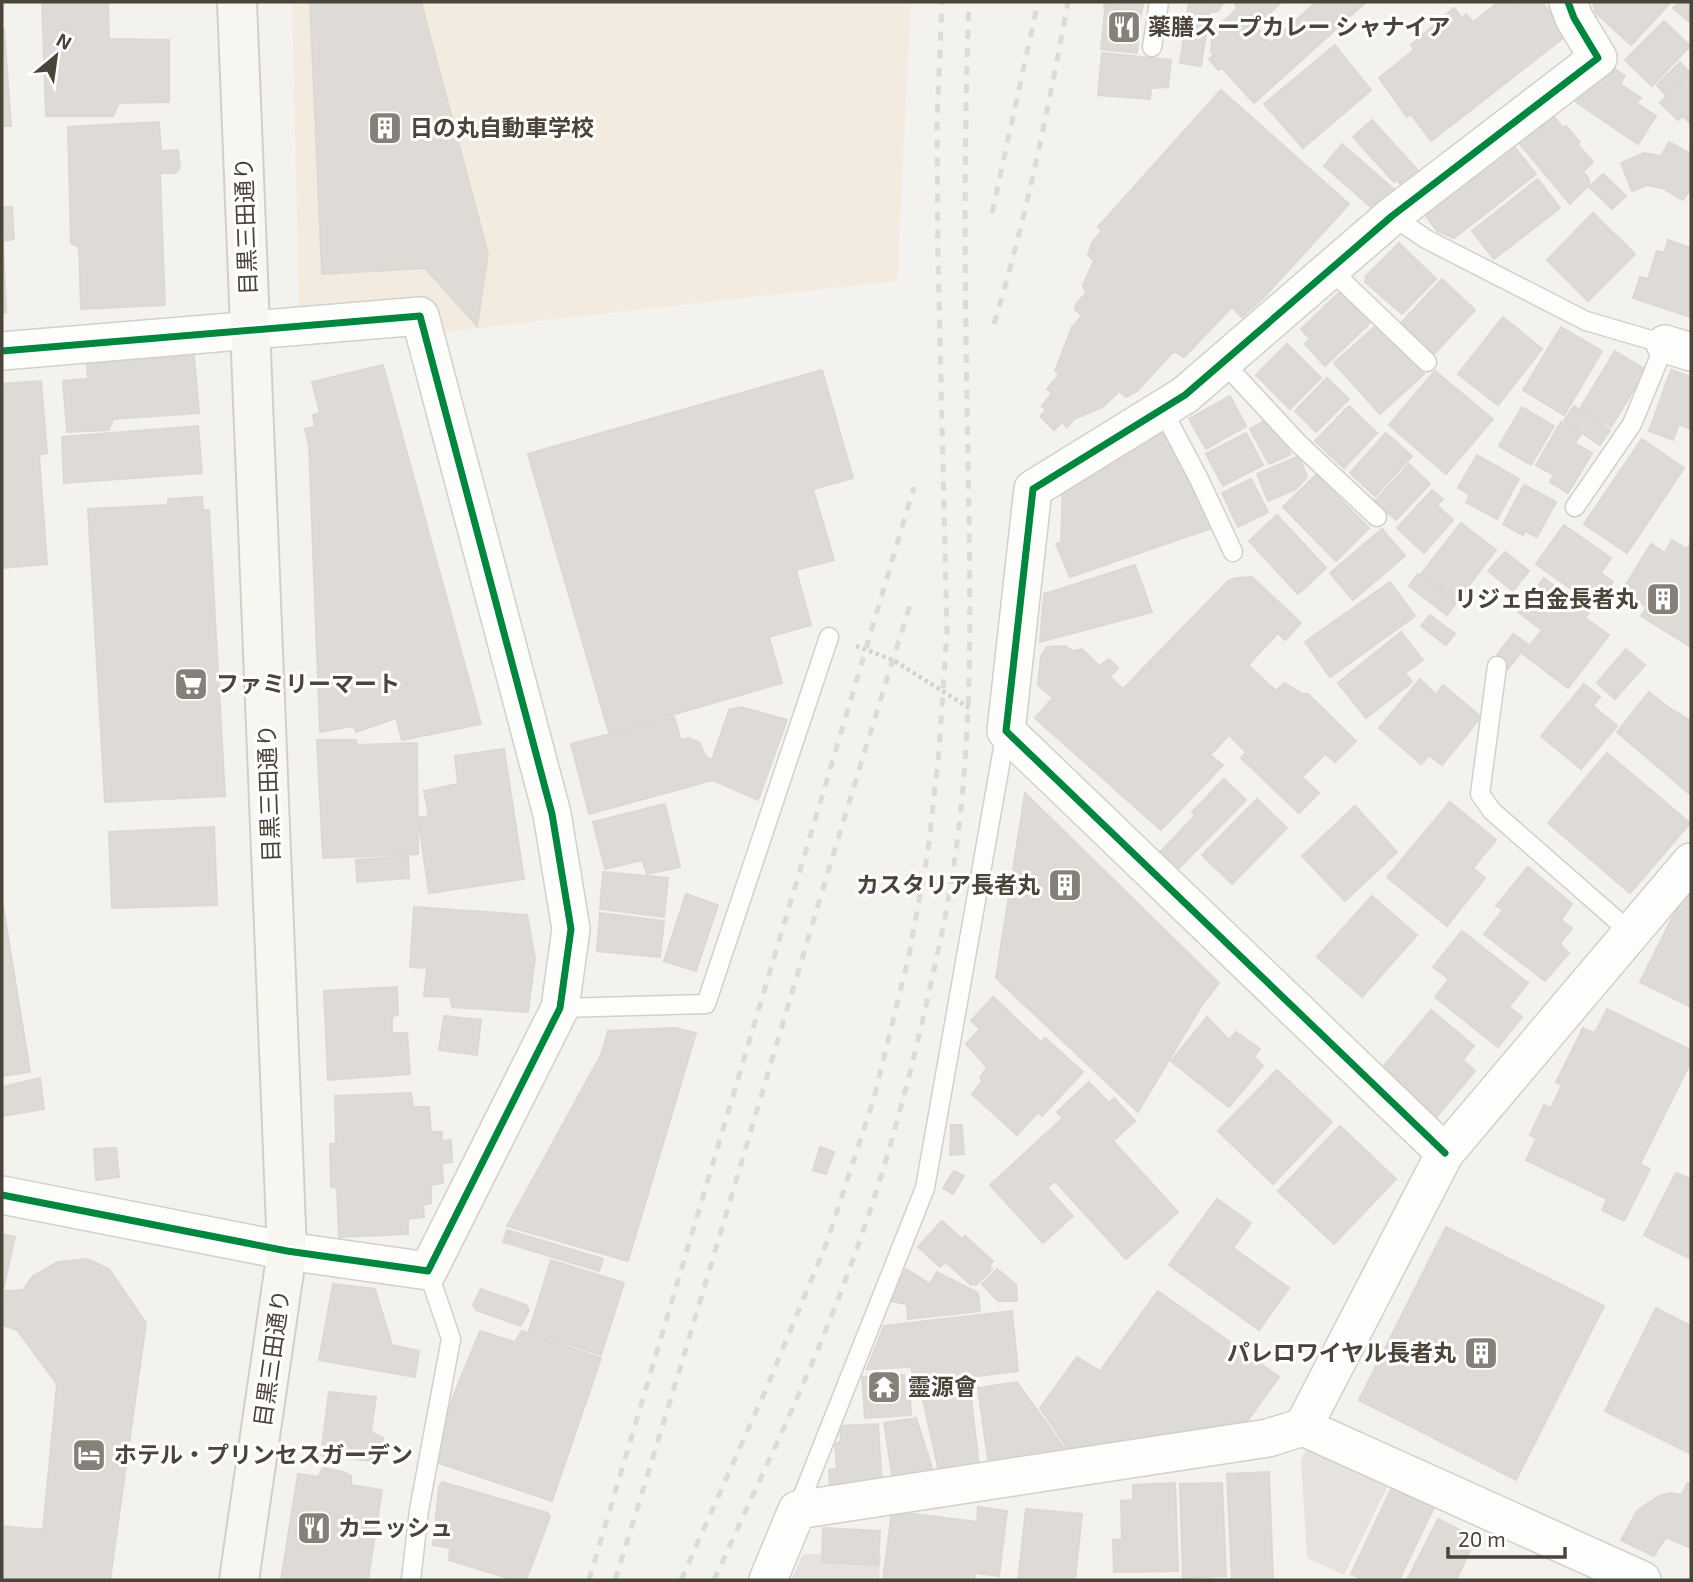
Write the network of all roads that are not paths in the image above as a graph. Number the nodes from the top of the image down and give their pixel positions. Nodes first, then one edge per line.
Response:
1 (237, 2) edge
2 (1159, 2) edge
3 (1568, 2) edge
4 (1152, 47) dead end
5 (1392, 216) junction
6 (1330, 269) junction
7 (250, 330) junction
8 (1678, 348) edge
9 (2, 351) edge
10 (1223, 362) junction
11 (1427, 362) dead end
12 (1162, 409) junction
13 (1576, 508) dead end
14 (1377, 517) dead end
15 (1233, 552) dead end
16 (829, 637) road end
17 (1497, 666) dead end
18 (994, 723) junction
19 (1691, 862) edge
20 (1630, 932) junction
21 (560, 1008) junction
22 (1445, 1153) junction
23 (2, 1195) edge
24 (287, 1251) junction
25 (429, 1271) junction
26 (1303, 1427) junction
27 (797, 1510) junction
28 (239, 1580) edge
29 (411, 1580) edge
30 (768, 1580) edge
31 (1642, 1580) edge

1 - 7 street, 目黒三田通り
2 - 4 lane
3 - 5 street
5 - 6 street
5 - 8 lane
6 - 10 street
6 - 11 lane
7 - 9 street
7 - 21 street
7 - 24 street, 目黒三田通り
8 - 13 lane
10 - 12 street
10 - 14 lane
12 - 15 lane
12 - 18 street
16 - 21 lane
17 - 20 lane
18 - 22 street
18 - 27 lane
19 - 20 street
20 - 22 street
21 - 25 street
22 - 26 street
23 - 24 street
24 - 25 street
24 - 28 street, 目黒三田通り
25 - 29 lane
26 - 27 street
26 - 31 street
27 - 30 street

